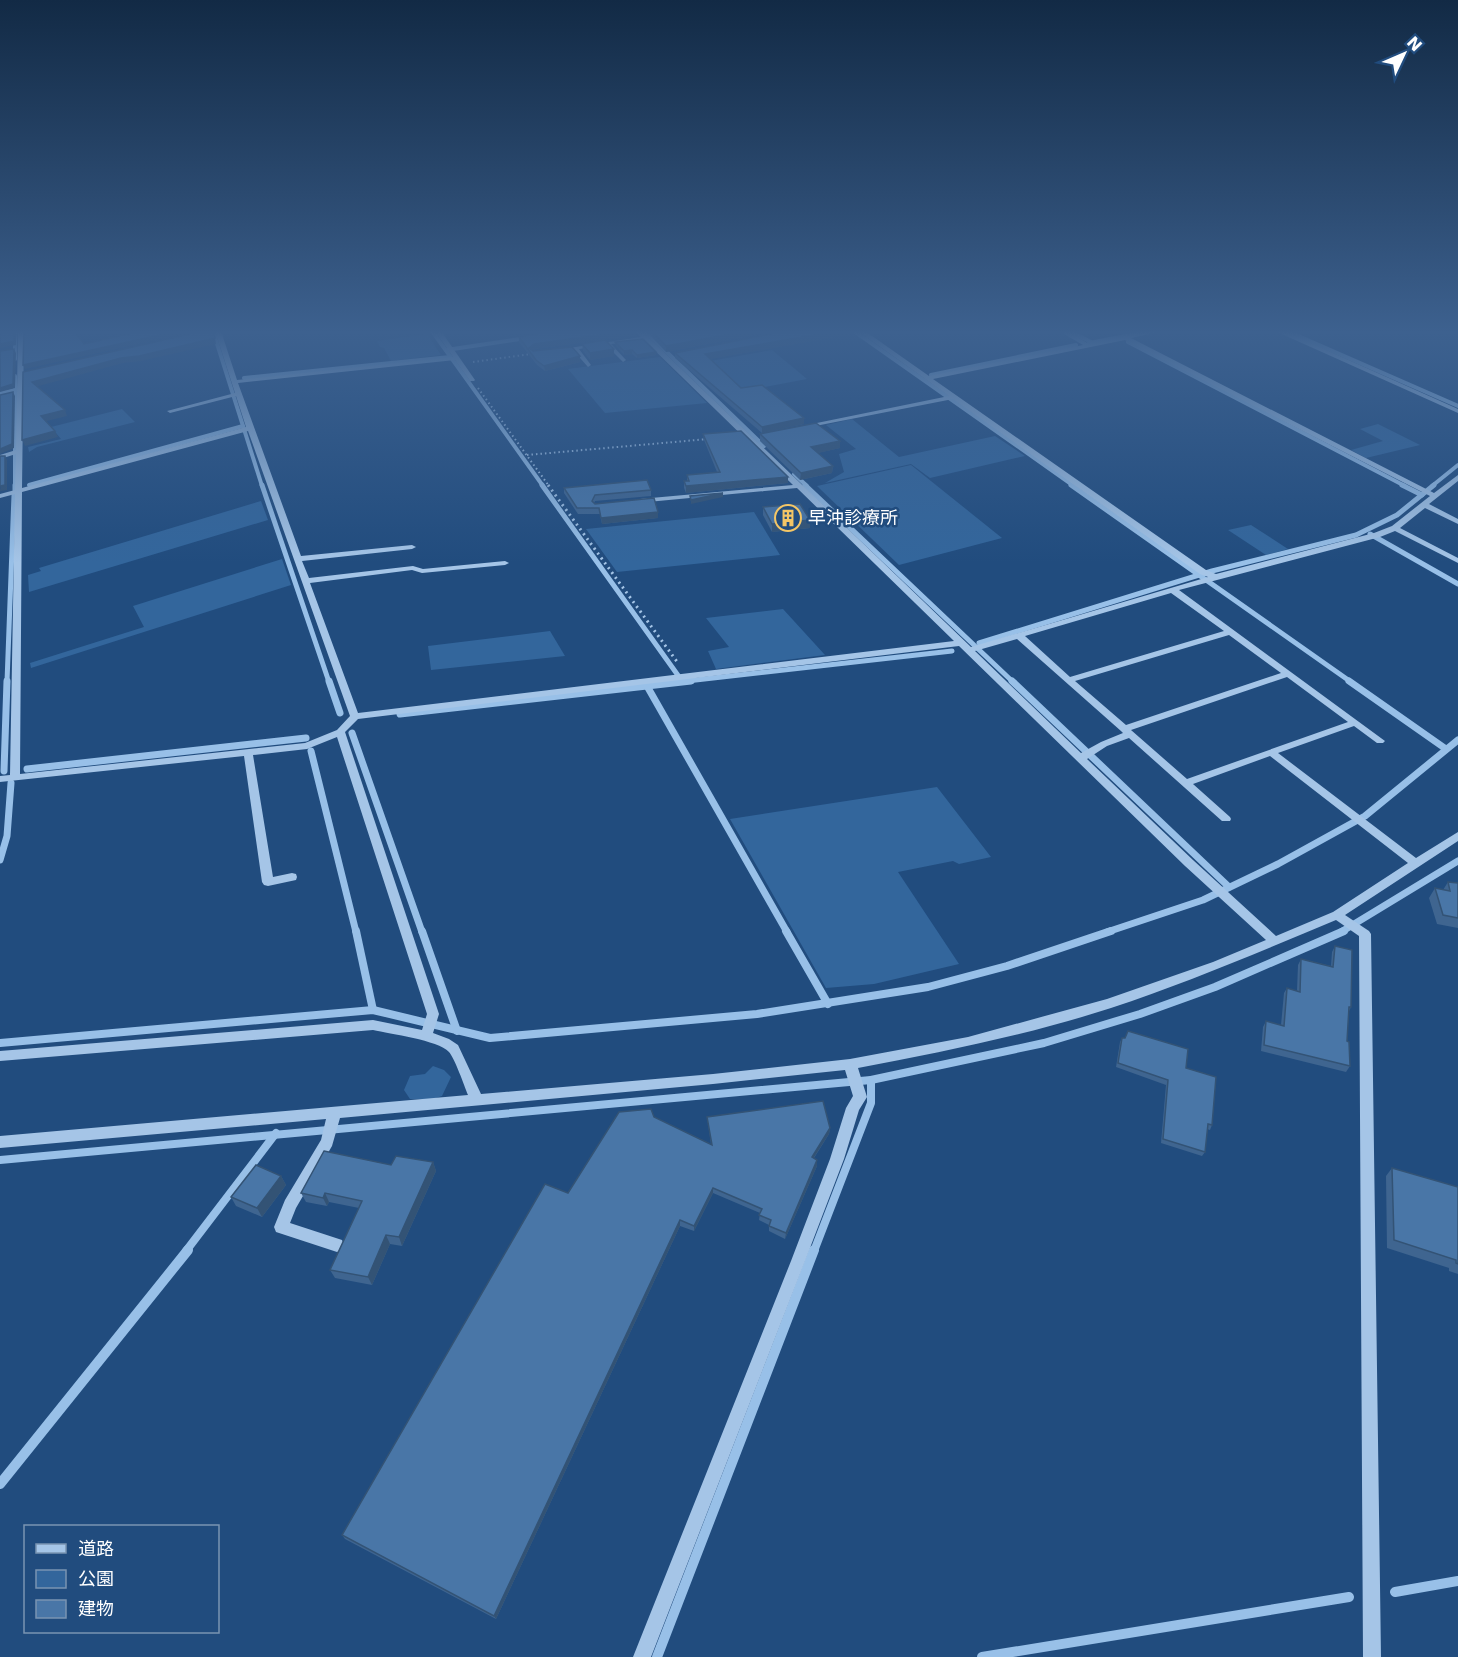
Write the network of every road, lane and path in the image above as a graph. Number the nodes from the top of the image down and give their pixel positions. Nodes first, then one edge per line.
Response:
1 (16, 408) edge
2 (181, 408) edge
3 (240, 408) edge
4 (493, 408) edge
5 (724, 408) edge
6 (899, 408) edge
7 (964, 408) edge
8 (1263, 408) edge
9 (170, 411) dead end
10 (249, 428) junction
11 (794, 430) edge
12 (712, 438) edge
13 (16, 452) junction
14 (527, 455) junction
15 (0, 457) edge
16 (1458, 477) edge
17 (800, 486) junction
18 (20, 490) junction
19 (1429, 493) junction
20 (0, 496) edge
21 (633, 502) edge
22 (1425, 505) junction
23 (1458, 522) edge
24 (1395, 528) junction
25 (412, 547) dead end
26 (297, 559) junction
27 (1458, 561) edge
28 (505, 563) dead end
29 (1211, 578) junction
30 (305, 581) junction
31 (1173, 591) junction
32 (1230, 632) junction
33 (1019, 636) junction
34 (968, 648) junction
35 (1287, 674) junction
36 (687, 676) junction
37 (1069, 680) junction
38 (354, 716) junction
39 (1354, 723) junction
40 (340, 732) junction
41 (1127, 732) junction
42 (1380, 741) dead end
43 (1271, 752) junction
44 (248, 753) junction
45 (1081, 759) junction
46 (15, 777) junction
47 (0, 779) edge
48 (1185, 783) junction
49 (1226, 819) dead end
50 (1458, 836) edge
51 (1415, 863) junction
52 (292, 877) dead end
53 (1341, 917) junction
54 (1273, 940) junction
55 (427, 1034) junction
56 (0, 1056) edge
57 (851, 1068) junction
58 (477, 1100) junction
59 (334, 1113) junction
60 (0, 1142) edge
61 (336, 1245) dead end
62 (642, 1657) edge
63 (1372, 1657) edge

1 - 13 street
2 - 9 street
3 - 10 street
4 - 14 path
5 - 17 street
6 - 11 street
7 - 29 street
8 - 19 street
10 - 18 street
10 - 26 street
12 - 14 path
13 - 15 street
13 - 18 street
14 - 36 path
16 - 19 street
17 - 21 street
17 - 34 street
18 - 20 street
18 - 46 street
19 - 22 street
22 - 23 street
22 - 24 street
24 - 27 street
24 - 29 street
25 - 26 street
26 - 30 street
28 - 30 street
29 - 31 street
30 - 38 street
31 - 32 street
31 - 33 street
32 - 35 street
32 - 37 street
33 - 34 street
33 - 37 street
34 - 36 street
34 - 45 street
35 - 39 street
35 - 41 street
36 - 38 street
37 - 41 street
38 - 40 street
39 - 42 street
39 - 43 street
40 - 44 street
40 - 55 street
41 - 45 street
41 - 48 street
43 - 48 street
43 - 51 street
44 - 46 street
44 - 52 street
45 - 54 street
46 - 47 street
48 - 49 street
50 - 51 street
51 - 53 street
53 - 54 street
53 - 63 street
54 - 57 street
55 - 56 street
55 - 58 street
57 - 58 street
57 - 62 street
58 - 59 street
59 - 60 street
59 - 61 street

